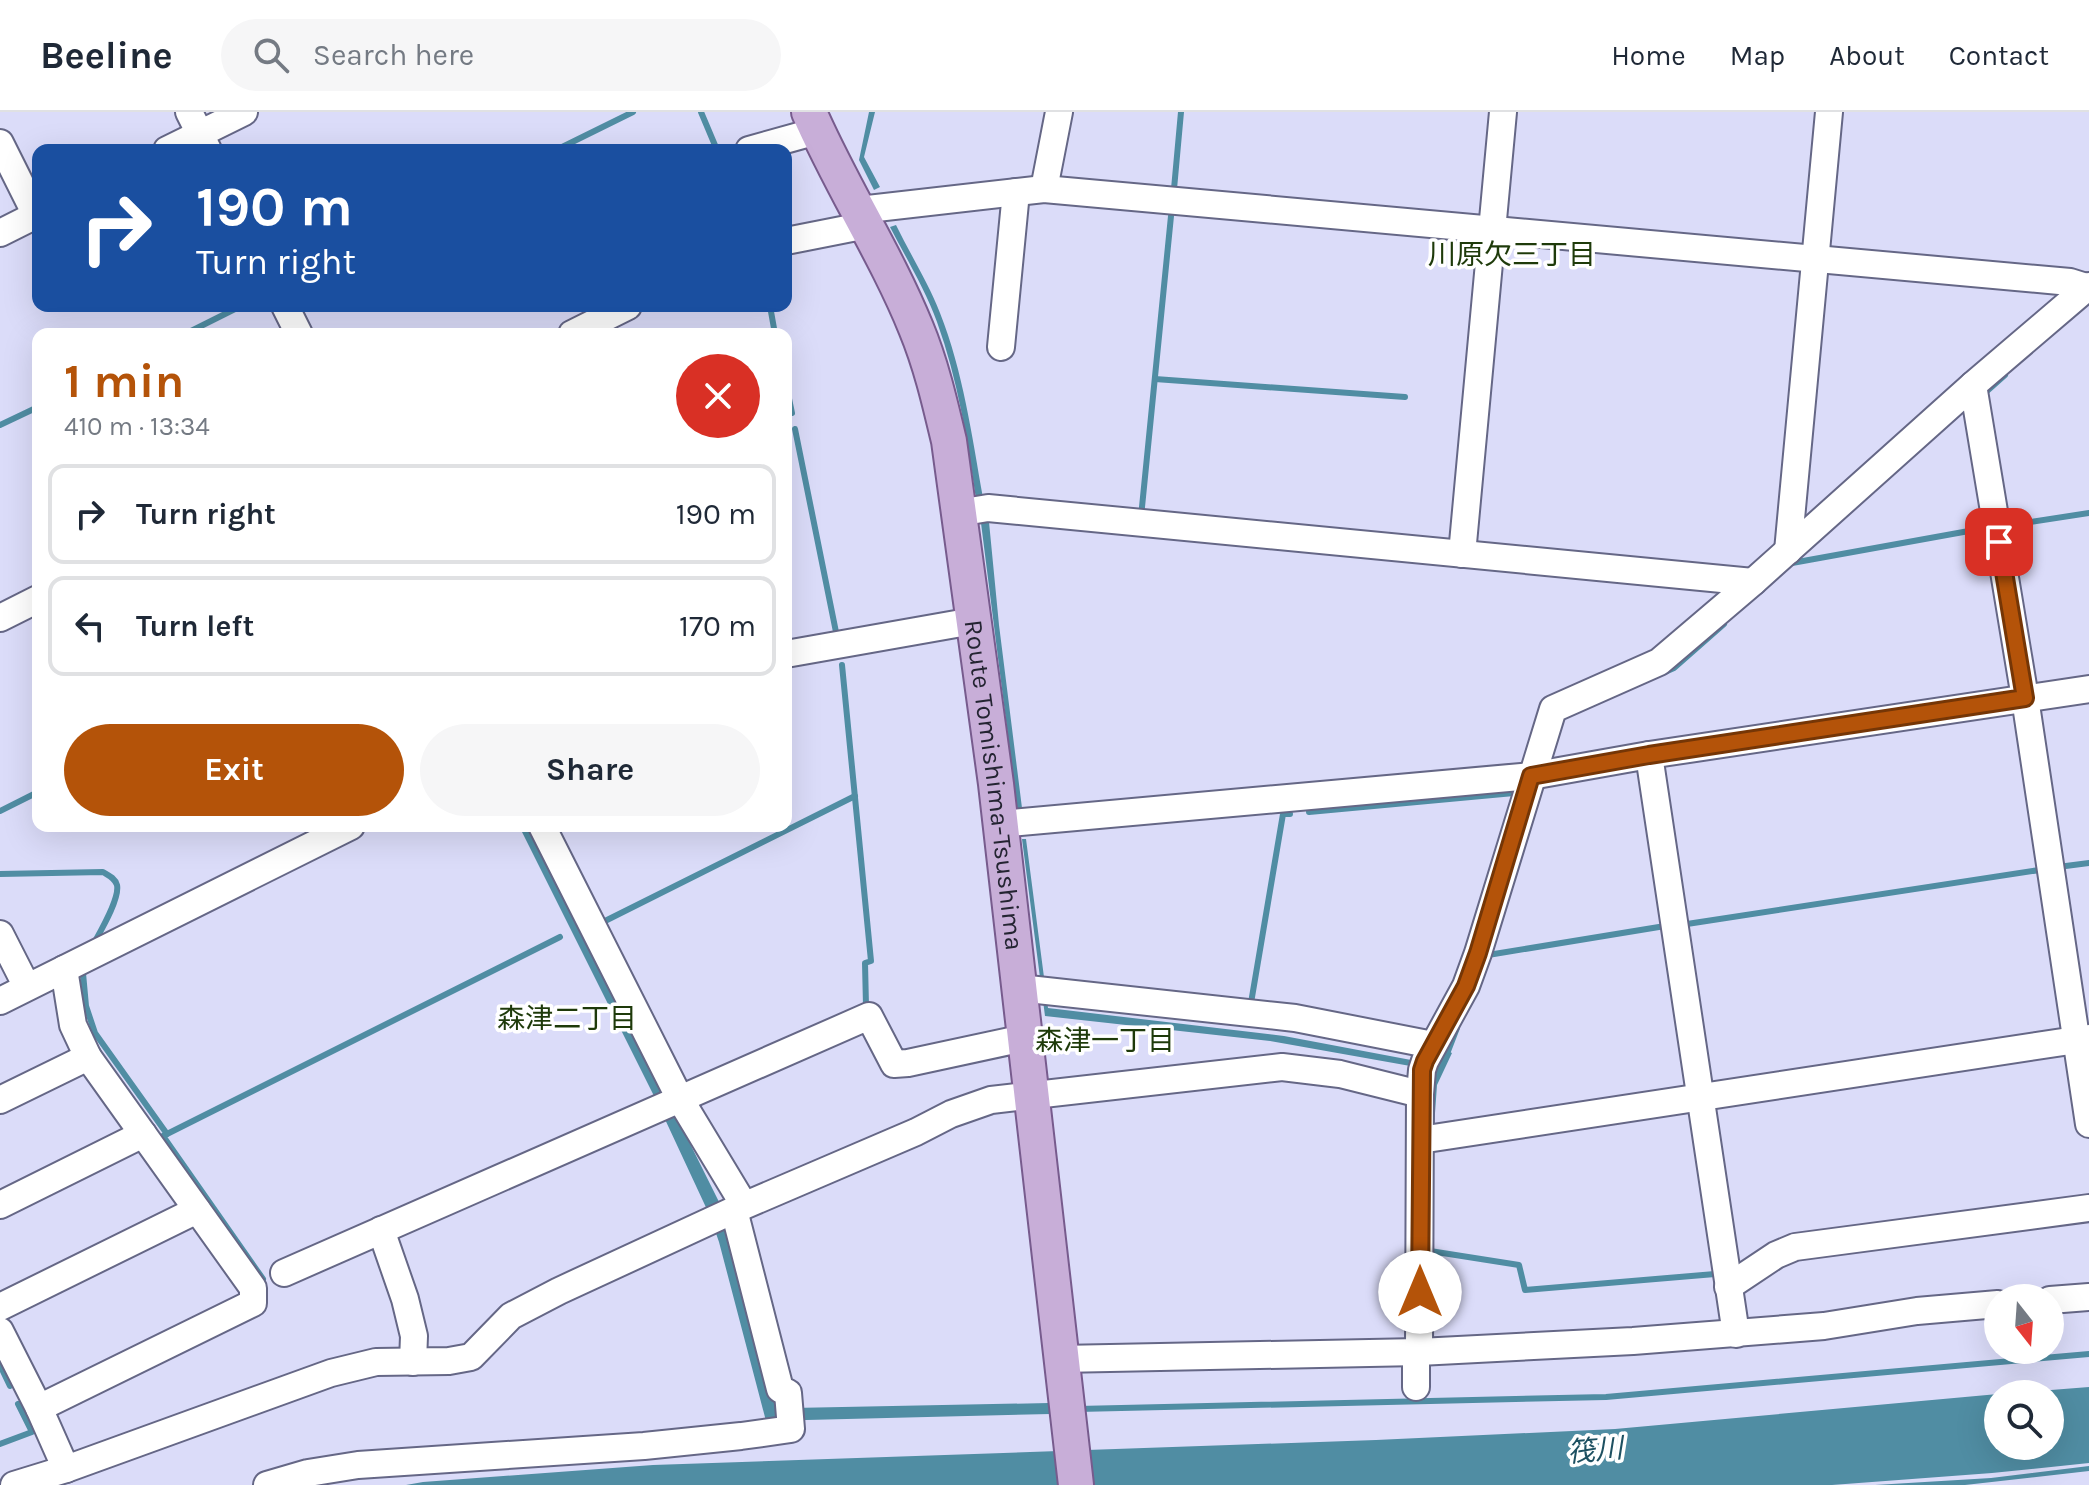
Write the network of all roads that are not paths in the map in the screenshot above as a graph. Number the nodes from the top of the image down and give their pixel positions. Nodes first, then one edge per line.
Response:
1 (244, 112) edge
2 (1059, 112) edge
3 (1503, 112) edge
4 (1829, 112) edge
5 (813, 122) edge
6 (189, 138) edge
7 (0, 143) edge
8 (763, 144) edge
9 (1044, 189) junction
10 (1016, 192) junction
11 (32, 204) edge
12 (32, 217) edge
13 (863, 218) junction
14 (1492, 230) junction
15 (0, 233) edge
16 (792, 239) edge
17 (1816, 259) junction
18 (2088, 287) edge
19 (616, 312) edge
20 (584, 328) edge
21 (1001, 347) dead end
22 (1973, 385) junction
23 (958, 513) junction
24 (1788, 551) junction
25 (1462, 554) junction
26 (1753, 582) junction
27 (32, 602) edge
28 (0, 618) edge
29 (973, 621) junction
30 (792, 653) edge
31 (2089, 689) edge
32 (2025, 698) junction
33 (1649, 755) junction
34 (1531, 776) junction
35 (1000, 824) junction
36 (339, 832) edge
37 (545, 832) edge
38 (0, 934) edge
39 (64, 969) junction
40 (27, 987) junction
41 (1036, 990) junction
42 (0, 1001) edge
43 (1024, 1038) junction
44 (2082, 1039) edge
45 (88, 1057) junction
46 (1425, 1068) junction
47 (1030, 1095) junction
48 (1700, 1098) junction
49 (0, 1100) edge
50 (670, 1103) junction
51 (2089, 1124) edge
52 (143, 1134) junction
53 (1420, 1140) junction
54 (0, 1205) edge
55 (2089, 1208) edge
56 (197, 1210) junction
57 (729, 1212) junction
58 (381, 1230) junction
59 (284, 1273) dead end
60 (1728, 1287) junction
61 (2089, 1297) edge
62 (2064, 1299) edge
63 (1984, 1305) edge
64 (0, 1307) edge
65 (0, 1331) edge
66 (1736, 1334) junction
67 (1418, 1352) junction
68 (413, 1362) junction
69 (1062, 1372) junction
70 (1416, 1387) dead end
71 (39, 1408) junction
72 (66, 1469) junction
73 (14, 1485) edge
74 (267, 1485) edge
75 (1076, 1485) edge

1 - 6 street
2 - 9 street
3 - 14 street
4 - 17 street
5 - 8 street
5 - 13 main road, Route Tomishima-Tsushima
7 - 11 street
9 - 10 street
9 - 14 street
10 - 13 street
10 - 21 street
12 - 15 street
13 - 16 street
13 - 23 main road, Route Tomishima-Tsushima
14 - 17 street
14 - 25 street
17 - 18 street
17 - 24 street
18 - 22 street
19 - 20 street
22 - 24 street
22 - 32 street
23 - 25 street
23 - 29 main road, Route Tomishima-Tsushima
24 - 26 street
25 - 26 street
26 - 34 street
27 - 28 street
29 - 30 street
29 - 35 main road, Route Tomishima-Tsushima
31 - 32 street
32 - 33 street
32 - 44 street
33 - 34 street
33 - 48 street
34 - 35 street
34 - 46 street
35 - 41 main road, Route Tomishima-Tsushima
36 - 39 street
37 - 50 street
38 - 40 street
39 - 40 street
39 - 45 street
40 - 42 street
41 - 43 main road, Route Tomishima-Tsushima
41 - 46 street
43 - 47 main road, Route Tomishima-Tsushima
43 - 50 street
44 - 48 street
44 - 51 street
45 - 49 street
45 - 52 street
46 - 47 street
46 - 53 street
47 - 57 street
47 - 69 main road, Route Tomishima-Tsushima
48 - 53 street
48 - 60 street
50 - 57 street
50 - 58 street
52 - 54 street
52 - 56 street
53 - 67 street
55 - 60 street
56 - 64 street
56 - 71 street
57 - 68 street
57 - 74 street
58 - 59 street
58 - 68 street
60 - 66 street
61 - 62 street
63 - 66 street
65 - 71 street
66 - 67 street
67 - 69 street
67 - 70 street
68 - 72 street
69 - 75 main road, Route Tomishima-Tsushima
71 - 72 street
72 - 73 street

